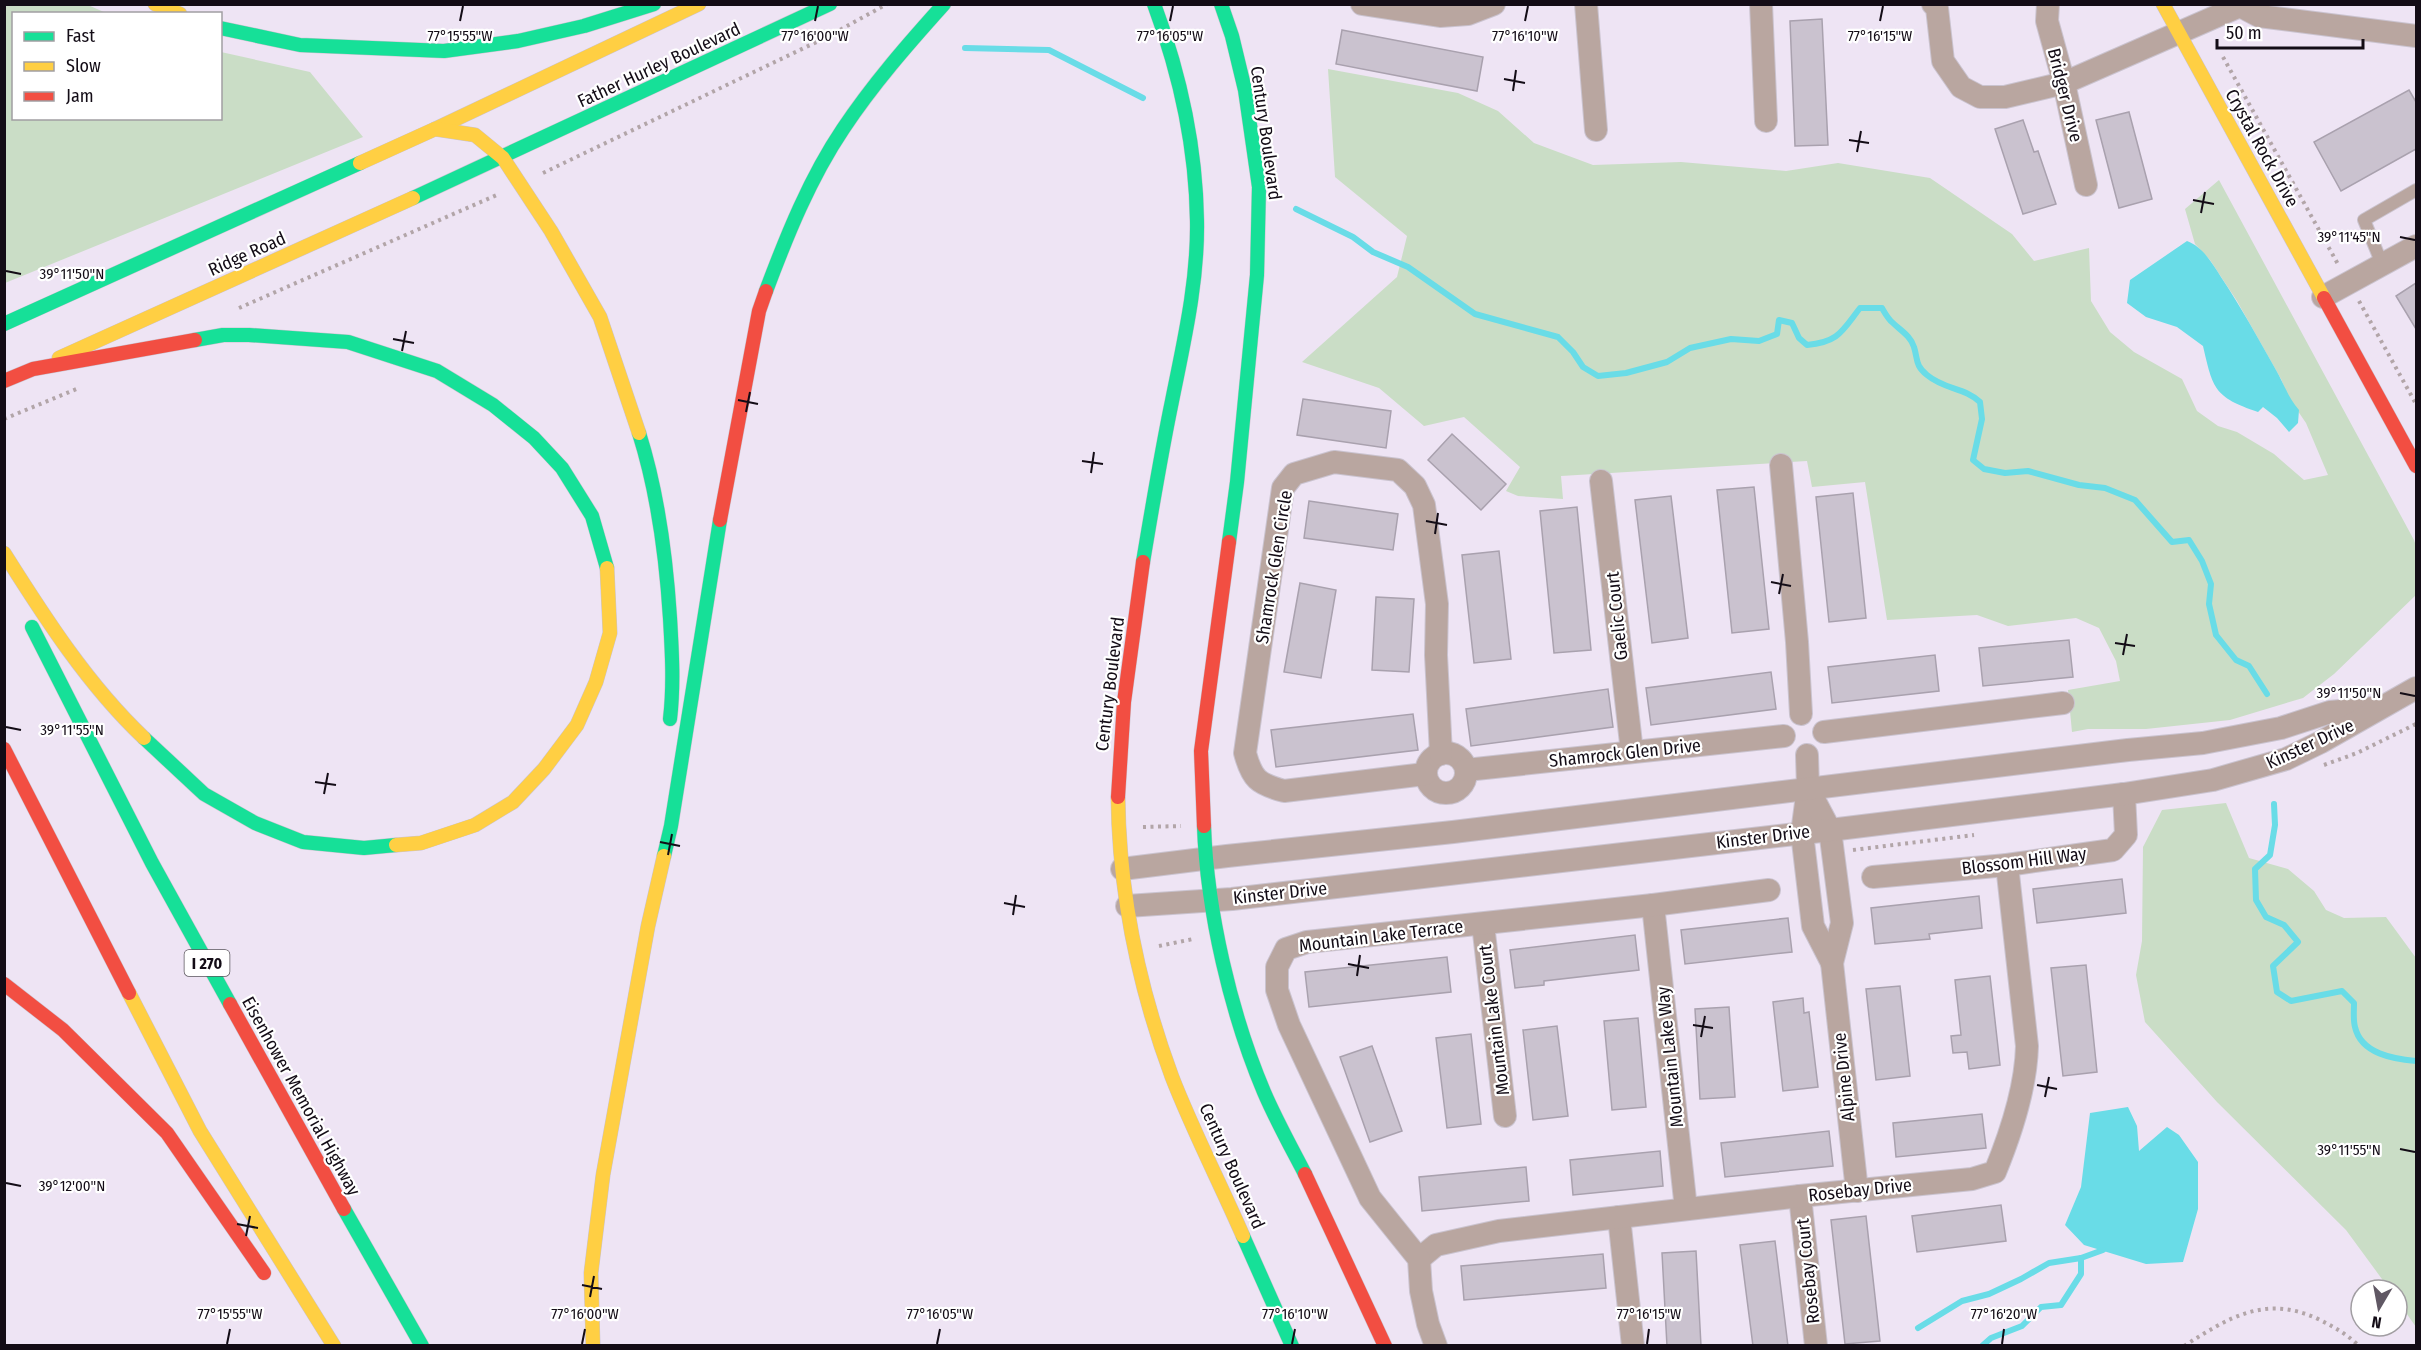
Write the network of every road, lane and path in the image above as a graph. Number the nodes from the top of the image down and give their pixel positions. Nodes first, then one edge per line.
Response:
1 (155, 4) edge
2 (654, 4) edge
3 (699, 4) edge
4 (830, 4) edge
5 (887, 4) edge
6 (944, 4) edge
7 (1154, 4) edge
8 (1221, 4) edge
9 (1362, 4) edge
10 (1494, 4) edge
11 (1586, 4) edge
12 (1761, 4) edge
13 (1933, 4) edge
14 (2048, 4) edge
15 (2163, 4) edge
16 (2240, 5) edge
17 (175, 12) edge
18 (2202, 24) junction
19 (222, 28) edge
20 (2179, 34) junction
21 (2416, 36) edge
22 (2064, 83) junction
23 (1766, 121) dead end
24 (435, 129) junction
25 (1596, 130) dead end
26 (503, 158) junction
27 (542, 174) dead end
28 (2086, 185) dead end
29 (2416, 190) edge
30 (507, 191) dead end
31 (2416, 246) edge
32 (2382, 264) junction
33 (2348, 283) junction
34 (2323, 297) junction
35 (232, 311) dead end
36 (4, 324) edge
37 (33, 369) junction
38 (4, 381) edge
39 (45, 401) dead end
40 (2416, 404) edge
41 (4, 419) edge
42 (1781, 465) dead end
43 (2416, 466) edge
44 (1601, 481) dead end
45 (4, 552) edge
46 (4, 573) edge
47 (2416, 688) edge
48 (2063, 703) dead end
49 (2382, 707) junction
50 (1801, 714) junction
51 (2416, 724) edge
52 (669, 732) dead end
53 (1824, 732) junction
54 (1784, 736) junction
55 (4, 749) edge
56 (1632, 752) junction
57 (1441, 754) junction
58 (1807, 755) junction
59 (2320, 767) dead end
60 (1466, 770) junction
61 (1425, 774) junction
62 (1808, 788) junction
63 (1448, 794) junction
64 (2124, 794) junction
65 (661, 800) dead end
66 (1202, 824) junction
67 (1118, 825) junction
68 (1453, 832) junction
69 (1802, 833) junction
70 (1981, 834) dead end
71 (1832, 839) junction
72 (1205, 858) junction
73 (2007, 866) junction
74 (1122, 869) junction
75 (1873, 877) dead end
76 (1769, 891) dead end
77 (1212, 901) junction
78 (1653, 905) junction
79 (1127, 906) junction
80 (1483, 924) junction
81 (648, 926) junction
82 (1217, 934) junction
83 (1134, 951) junction
84 (1832, 963) junction
85 (4, 984) edge
86 (1505, 1116) dead end
87 (1857, 1191) junction
88 (1800, 1196) junction
89 (1686, 1209) junction
90 (1618, 1217) junction
91 (1419, 1259) junction
92 (271, 1284) dead end
93 (334, 1346) edge
94 (422, 1346) edge
95 (592, 1346) edge
96 (1293, 1346) edge
97 (1385, 1346) edge
98 (1436, 1346) edge
99 (1633, 1346) edge
100 (1816, 1346) edge
101 (2184, 1346) edge
102 (2359, 1346) edge

1 - 17 main road
2 - 19 main road
3 - 24 main road, Father Hurley Boulevard
4 - 26 main road, Father Hurley Boulevard
5 - 27 path
6 - 81 main road
7 - 67 main road, Century Boulevard
8 - 66 main road, Century Boulevard
9 - 10 street
11 - 25 street
12 - 23 street
13 - 22 street
14 - 22 street, Bridger Drive
15 - 20 main road, Crystal Rock Drive
16 - 18 street
16 - 21 street
18 - 20 street
18 - 33 path
20 - 22 street
20 - 34 main road, Crystal Rock Drive
22 - 28 street, Bridger Drive
24 - 26 main road
24 - 36 main road, Ridge Road
26 - 37 main road, Ridge Road
26 - 52 main road
29 - 32 lane
30 - 35 path
31 - 32 street
32 - 33 street
33 - 34 street
33 - 40 path
34 - 43 main road, Crystal Rock Drive
37 - 38 main road, Ridge Road
37 - 45 main road
39 - 41 path
42 - 50 street
44 - 56 street, Gaelic Court
46 - 94 main road, Eisenhower Memorial Highway / I 270
47 - 49 street, Kinster Drive
48 - 53 street
49 - 62 street, Kinster Drive
49 - 64 street, Kinster Drive
50 - 53 street
50 - 54 street
51 - 59 path
53 - 58 street
54 - 56 street, Shamrock Glen Drive
54 - 58 street
55 - 93 main road
56 - 60 street, Shamrock Glen Drive
57 - 60 street
57 - 61 street
57 - 61 street, Shamrock Glen Circle
58 - 62 street
60 - 63 street
61 - 63 street
62 - 68 street, Kinster Drive
62 - 69 street, Alpine Drive
62 - 71 street, Alpine Drive
63 - 68 street
64 - 71 street, Kinster Drive
64 - 73 street, Blossom Hill Way
65 - 81 main road
66 - 67 path
66 - 72 main road, Century Boulevard
67 - 74 main road, Century Boulevard
68 - 72 street, Kinster Drive
69 - 71 street, Kinster Drive
69 - 77 street, Kinster Drive
69 - 84 street, Alpine Drive
70 - 71 path
71 - 84 street, Alpine Drive
72 - 74 street, Kinster Drive
72 - 77 main road, Century Boulevard
73 - 75 street, Blossom Hill Way
73 - 87 street, Rosebay Drive
74 - 79 main road, Century Boulevard
76 - 78 street, Mountain Lake Terrace
77 - 79 street, Kinster Drive
77 - 82 main road, Century Boulevard
78 - 80 street, Mountain Lake Terrace
78 - 89 street, Mountain Lake Way
79 - 83 main road, Century Boulevard
80 - 86 street, Mountain Lake Court
80 - 91 street, Mountain Lake Terrace
81 - 95 main road
82 - 83 path
82 - 97 main road, Century Boulevard
83 - 96 main road, Century Boulevard
84 - 87 street, Alpine Drive
85 - 92 main road
87 - 88 street, Rosebay Drive
88 - 89 street, Rosebay Drive
88 - 100 street, Rosebay Court
89 - 90 street, Rosebay Drive
90 - 91 street, Rosebay Drive
90 - 99 street
91 - 98 street
101 - 102 path

